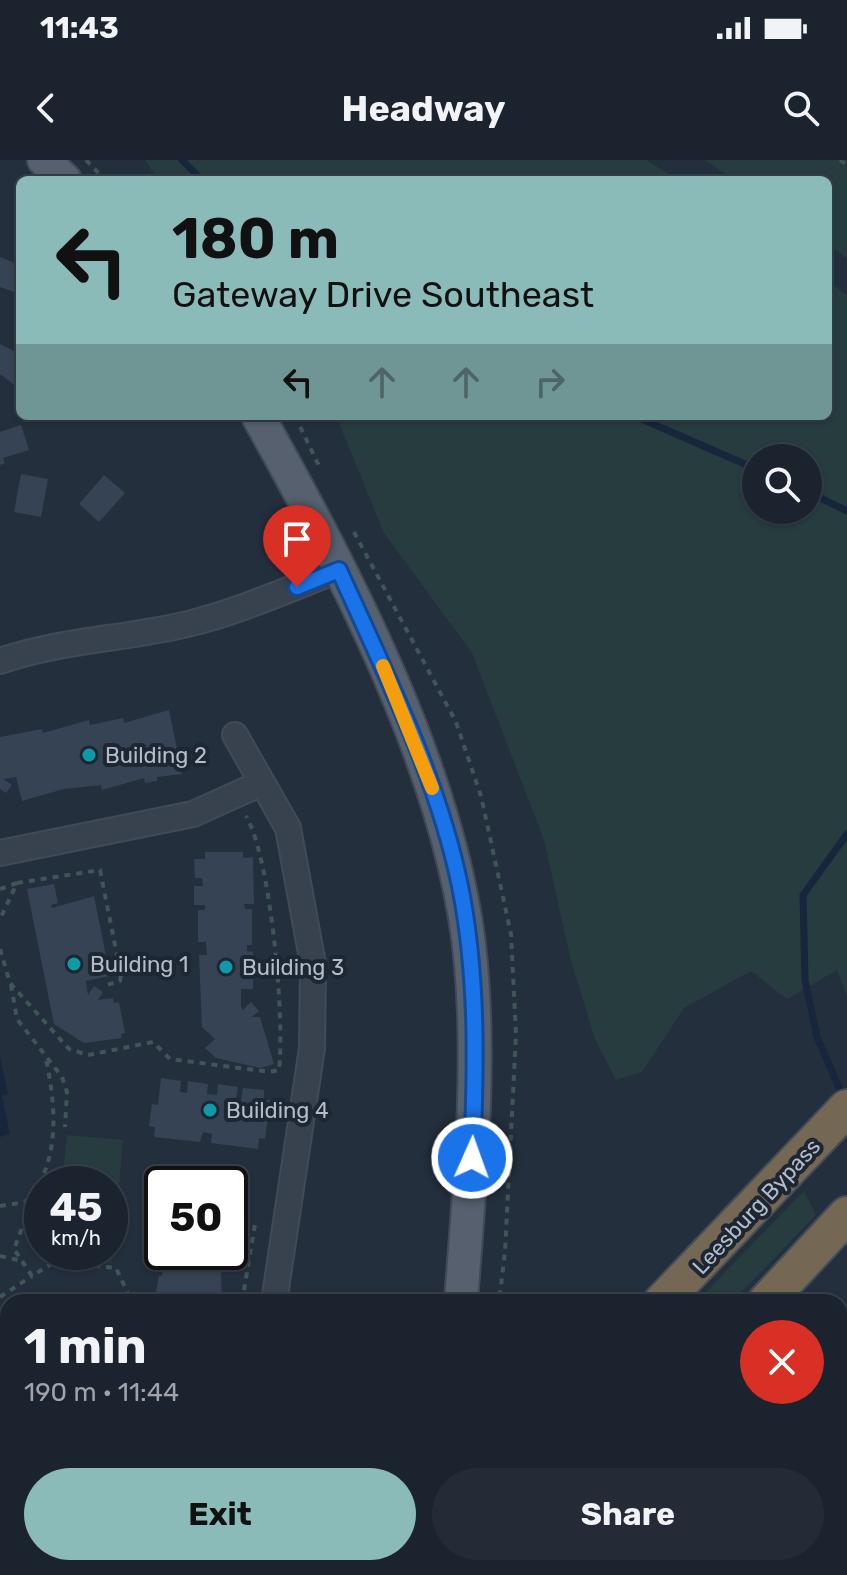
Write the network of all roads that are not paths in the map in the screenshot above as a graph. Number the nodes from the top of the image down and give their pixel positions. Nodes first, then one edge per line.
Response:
1 (44, 160) edge
2 (61, 176) edge
3 (260, 420) edge
4 (339, 570) junction
5 (0, 661) edge
6 (235, 735) dead end
7 (262, 783) junction
8 (0, 853) edge
9 (847, 1108) edge
10 (840, 1222) edge
11 (275, 1294) edge
12 (461, 1294) edge
13 (670, 1294) edge
14 (773, 1294) edge

1 - 2 main road
3 - 4 main road
4 - 5 street
4 - 12 main road
6 - 7 street
7 - 8 street
7 - 11 street
9 - 13 highway, Leesburg Bypass
10 - 14 highway

